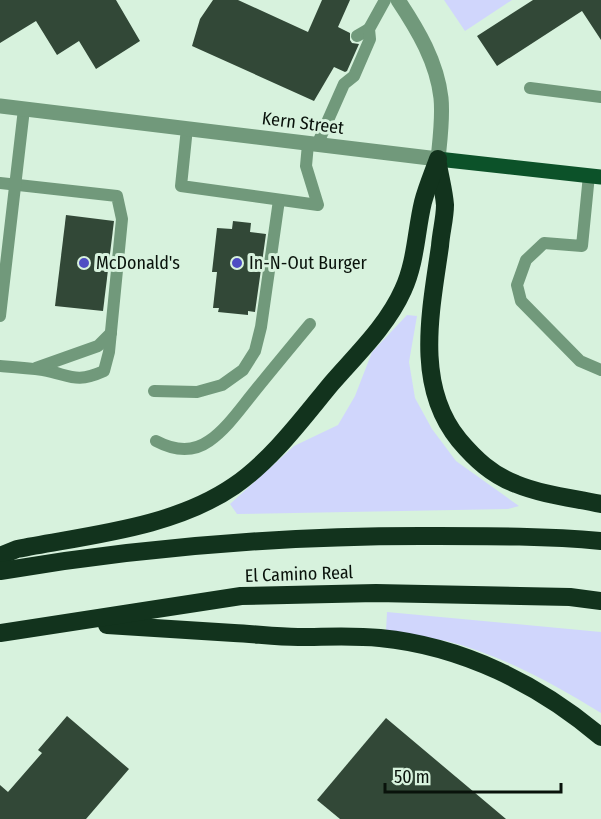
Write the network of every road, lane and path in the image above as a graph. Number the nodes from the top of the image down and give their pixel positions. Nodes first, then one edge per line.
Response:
1 (385, 0) edge
2 (398, 0) edge
3 (369, 29) junction
4 (357, 36) dead end
5 (341, 70) dead end
6 (344, 84) junction
7 (530, 88) dead end
8 (601, 97) edge
9 (0, 106) edge
10 (24, 109) junction
11 (187, 128) junction
12 (312, 145) junction
13 (438, 159) junction
14 (595, 176) edge
15 (0, 183) edge
16 (15, 185) junction
17 (279, 200) junction
18 (0, 316) edge
19 (310, 324) dead end
20 (111, 333) junction
21 (0, 366) edge
22 (32, 369) junction
23 (601, 370) edge
24 (154, 391) dead end
25 (156, 441) dead end
26 (601, 504) edge
27 (601, 541) edge
28 (0, 556) edge
29 (0, 571) edge
30 (601, 601) edge
31 (72, 623) junction
32 (0, 633) edge
33 (601, 737) edge

1 - 3 lane
2 - 13 street
3 - 4 lane
3 - 6 lane
5 - 6 lane
6 - 12 lane
7 - 8 lane
9 - 10 street, Kern Street
10 - 11 street, Kern Street
10 - 16 lane
11 - 12 street, Kern Street
11 - 17 lane
12 - 13 street, Kern Street
12 - 17 lane
13 - 14 main road, Kern Street
13 - 26 highway
13 - 28 highway
14 - 23 lane
15 - 16 lane
16 - 18 lane
16 - 20 lane
17 - 24 lane
19 - 25 lane
20 - 22 lane
20 - 22 lane
21 - 22 lane
27 - 29 highway, El Camino Real
30 - 31 highway, El Camino Real
31 - 32 highway, El Camino Real
31 - 33 highway

